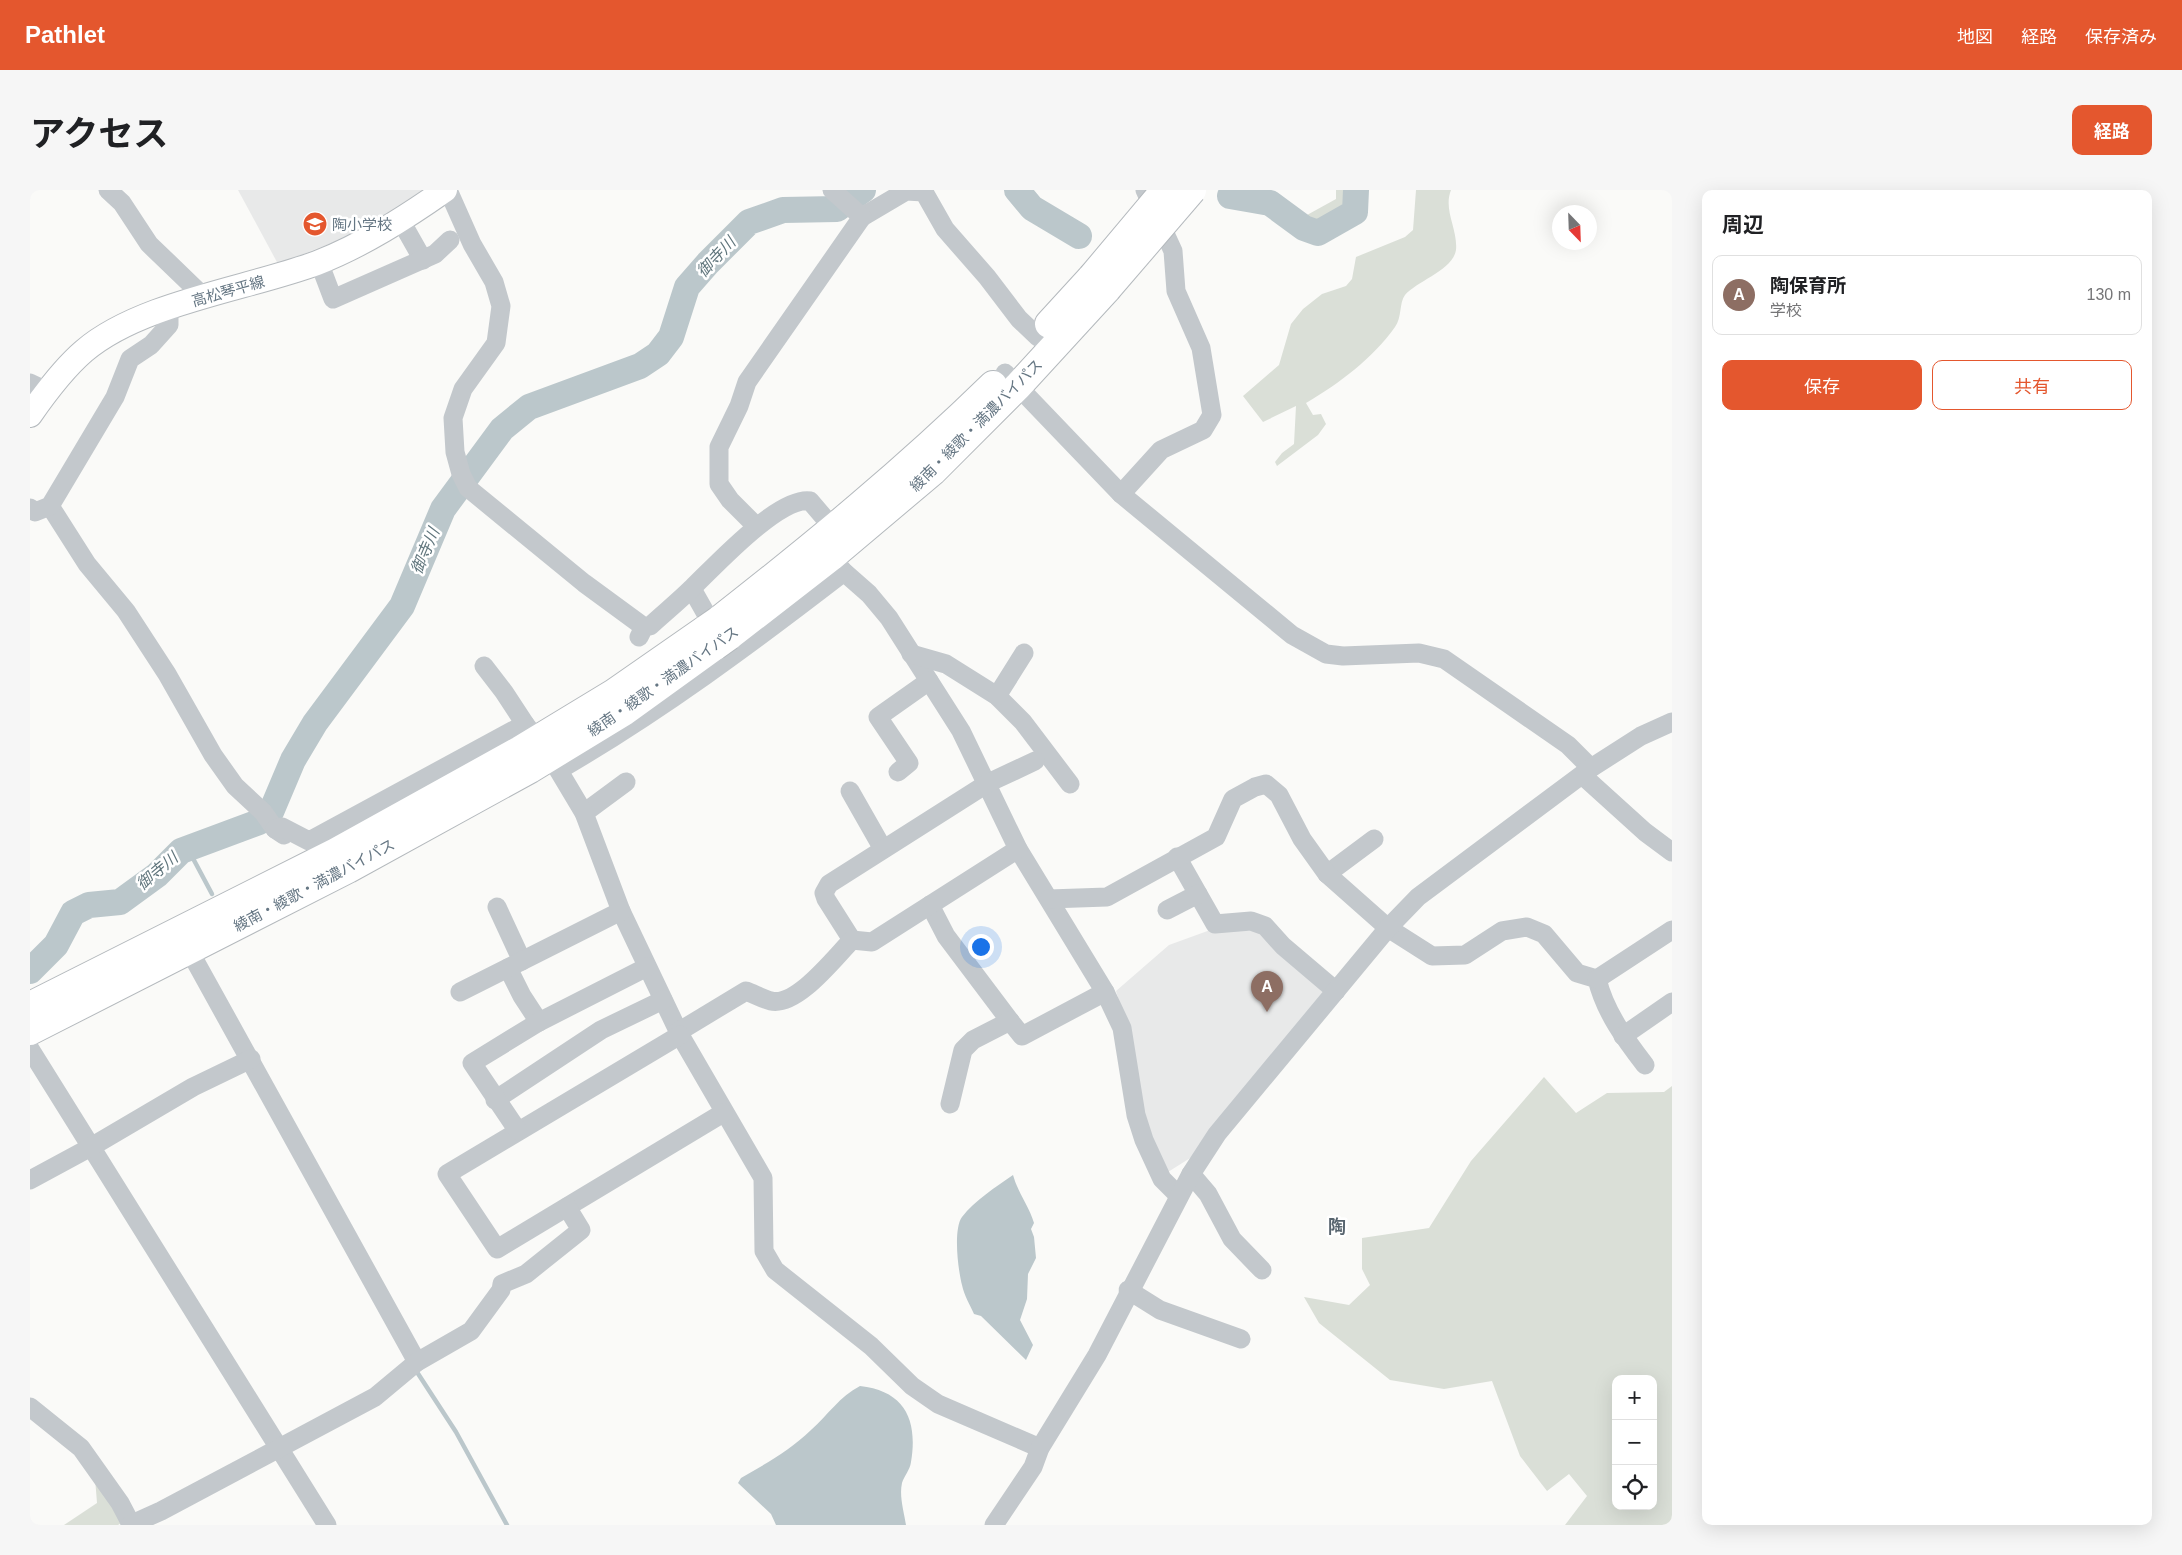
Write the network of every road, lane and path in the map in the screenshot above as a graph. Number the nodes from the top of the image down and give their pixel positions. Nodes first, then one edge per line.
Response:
1 (108, 190) edge
2 (447, 190) edge
3 (1145, 190) edge
4 (1165, 190) edge
5 (1192, 190) edge
6 (847, 203) edge
7 (400, 221) junction
8 (1162, 226) junction
9 (450, 240) dead end
10 (423, 260) junction
11 (319, 262) junction
12 (1100, 283) junction
13 (204, 297) junction
14 (169, 309) junction
15 (1038, 336) junction
16 (1011, 380) junction
17 (39, 387) edge
18 (30, 415) edge
19 (1121, 494) junction
20 (50, 506) junction
21 (30, 508) edge
22 (756, 526) junction
23 (832, 550) junction
24 (692, 589) junction
25 (720, 638) junction
26 (1024, 653) dead end
27 (912, 654) junction
28 (484, 666) dead end
29 (929, 680) junction
30 (996, 696) junction
31 (1672, 722) edge
32 (542, 748) junction
33 (1035, 761) dead end
34 (898, 772) dead end
35 (1586, 772) junction
36 (626, 782) dead end
37 (988, 783) junction
38 (1070, 784) dead end
39 (850, 791) dead end
40 (584, 813) junction
41 (269, 821) junction
42 (1374, 839) dead end
43 (883, 849) junction
44 (1018, 849) junction
45 (1672, 852) edge
46 (1177, 857) junction
47 (314, 863) junction
48 (1328, 874) junction
49 (1198, 894) junction
50 (1049, 899) junction
51 (930, 905) junction
52 (497, 907) dead end
53 (1167, 910) dead end
54 (621, 911) junction
55 (1388, 928) junction
56 (1672, 930) edge
57 (852, 940) junction
58 (189, 950) junction
59 (515, 964) junction
60 (647, 968) junction
61 (1597, 979) junction
62 (1336, 991) junction
63 (460, 992) dead end
64 (1105, 992) junction
65 (663, 1000) junction
66 (1672, 1002) edge
67 (30, 1006) edge
68 (1010, 1021) junction
69 (539, 1022) junction
70 (30, 1031) edge
71 (679, 1033) junction
72 (1623, 1036) junction
73 (30, 1049) edge
74 (246, 1062) junction
75 (1645, 1065) dead end
76 (496, 1100) junction
77 (950, 1104) dead end
78 (723, 1113) junction
79 (518, 1131) junction
80 (91, 1147) junction
81 (1191, 1174) junction
82 (30, 1180) edge
83 (1180, 1196) junction
84 (568, 1207) junction
85 (1262, 1270) dead end
86 (1128, 1290) junction
87 (1241, 1340) dead end
88 (417, 1362) junction
89 (30, 1407) edge
90 (279, 1448) junction
91 (1040, 1448) junction
92 (165, 1518) edge
93 (130, 1525) edge
94 (327, 1525) edge
95 (994, 1525) edge

1 - 13 street
2 - 7 main road, 高松琴平線
2 - 24 street
3 - 8 street
4 - 12 highway, 綾南・綾歌・満濃バイパス, bridge
5 - 8 highway, 綾南・綾歌・満濃バイパス, bridge
6 - 15 street
6 - 22 street
7 - 10 street
7 - 11 main road, 高松琴平線
8 - 12 highway, 綾南・綾歌・満濃バイパス, bridge
8 - 19 street
9 - 10 street
10 - 11 street
11 - 13 main road, 高松琴平線
12 - 15 highway, 綾南・綾歌・満濃バイパス
12 - 16 highway, 綾南・綾歌・満濃バイパス
13 - 14 main road, 高松琴平線
14 - 17 main road, 高松琴平線
14 - 20 street
15 - 16 highway, 綾南・綾歌・満濃バイパス
16 - 19 street
16 - 23 highway, 綾南・綾歌・満濃バイパス
17 - 18 main road, 高松琴平線
19 - 35 street
20 - 21 street
20 - 41 street
22 - 23 street
22 - 24 street
23 - 25 highway, 綾南・綾歌・満濃バイパス
23 - 25 street
23 - 27 street
24 - 25 street
25 - 32 highway, 綾南・綾歌・満濃バイパス
25 - 32 street
26 - 30 street
27 - 29 street
27 - 30 street
28 - 32 street
29 - 34 street
29 - 37 street
30 - 38 street
31 - 35 street
32 - 40 street
32 - 41 street
32 - 47 highway, 綾南・綾歌・満濃バイパス
32 - 58 highway, 綾南・綾歌・満濃バイパス
33 - 37 street
35 - 45 street
35 - 55 street
36 - 40 street
37 - 43 street
37 - 44 street
39 - 43 street
40 - 54 street
41 - 47 street
42 - 48 street
43 - 57 street
44 - 50 street
44 - 51 street
46 - 48 street
46 - 49 street
46 - 50 street
47 - 67 highway, 綾南・綾歌・満濃バイパス
48 - 55 street
49 - 53 street
49 - 62 street
50 - 64 street
51 - 57 street
51 - 68 street
52 - 59 street
54 - 59 street
54 - 60 street
55 - 61 street
55 - 62 street
56 - 61 street
57 - 71 street
58 - 70 highway, 綾南・綾歌・満濃バイパス
58 - 74 street
59 - 63 street
59 - 69 street
60 - 65 street
60 - 69 street
61 - 72 street
62 - 81 street
64 - 68 street
64 - 83 street
65 - 71 street
65 - 76 street
66 - 72 street
68 - 77 street
69 - 76 street
71 - 78 street
71 - 79 street
72 - 75 street
73 - 80 street
74 - 80 street
74 - 88 street
76 - 79 street
78 - 84 street
78 - 91 street
79 - 84 street
80 - 82 street
80 - 90 street
81 - 83 street
81 - 85 street
83 - 86 street
84 - 88 street
86 - 87 street
86 - 91 street
88 - 90 street
89 - 93 street
90 - 92 street
90 - 94 street
91 - 95 street
92 - 93 street

